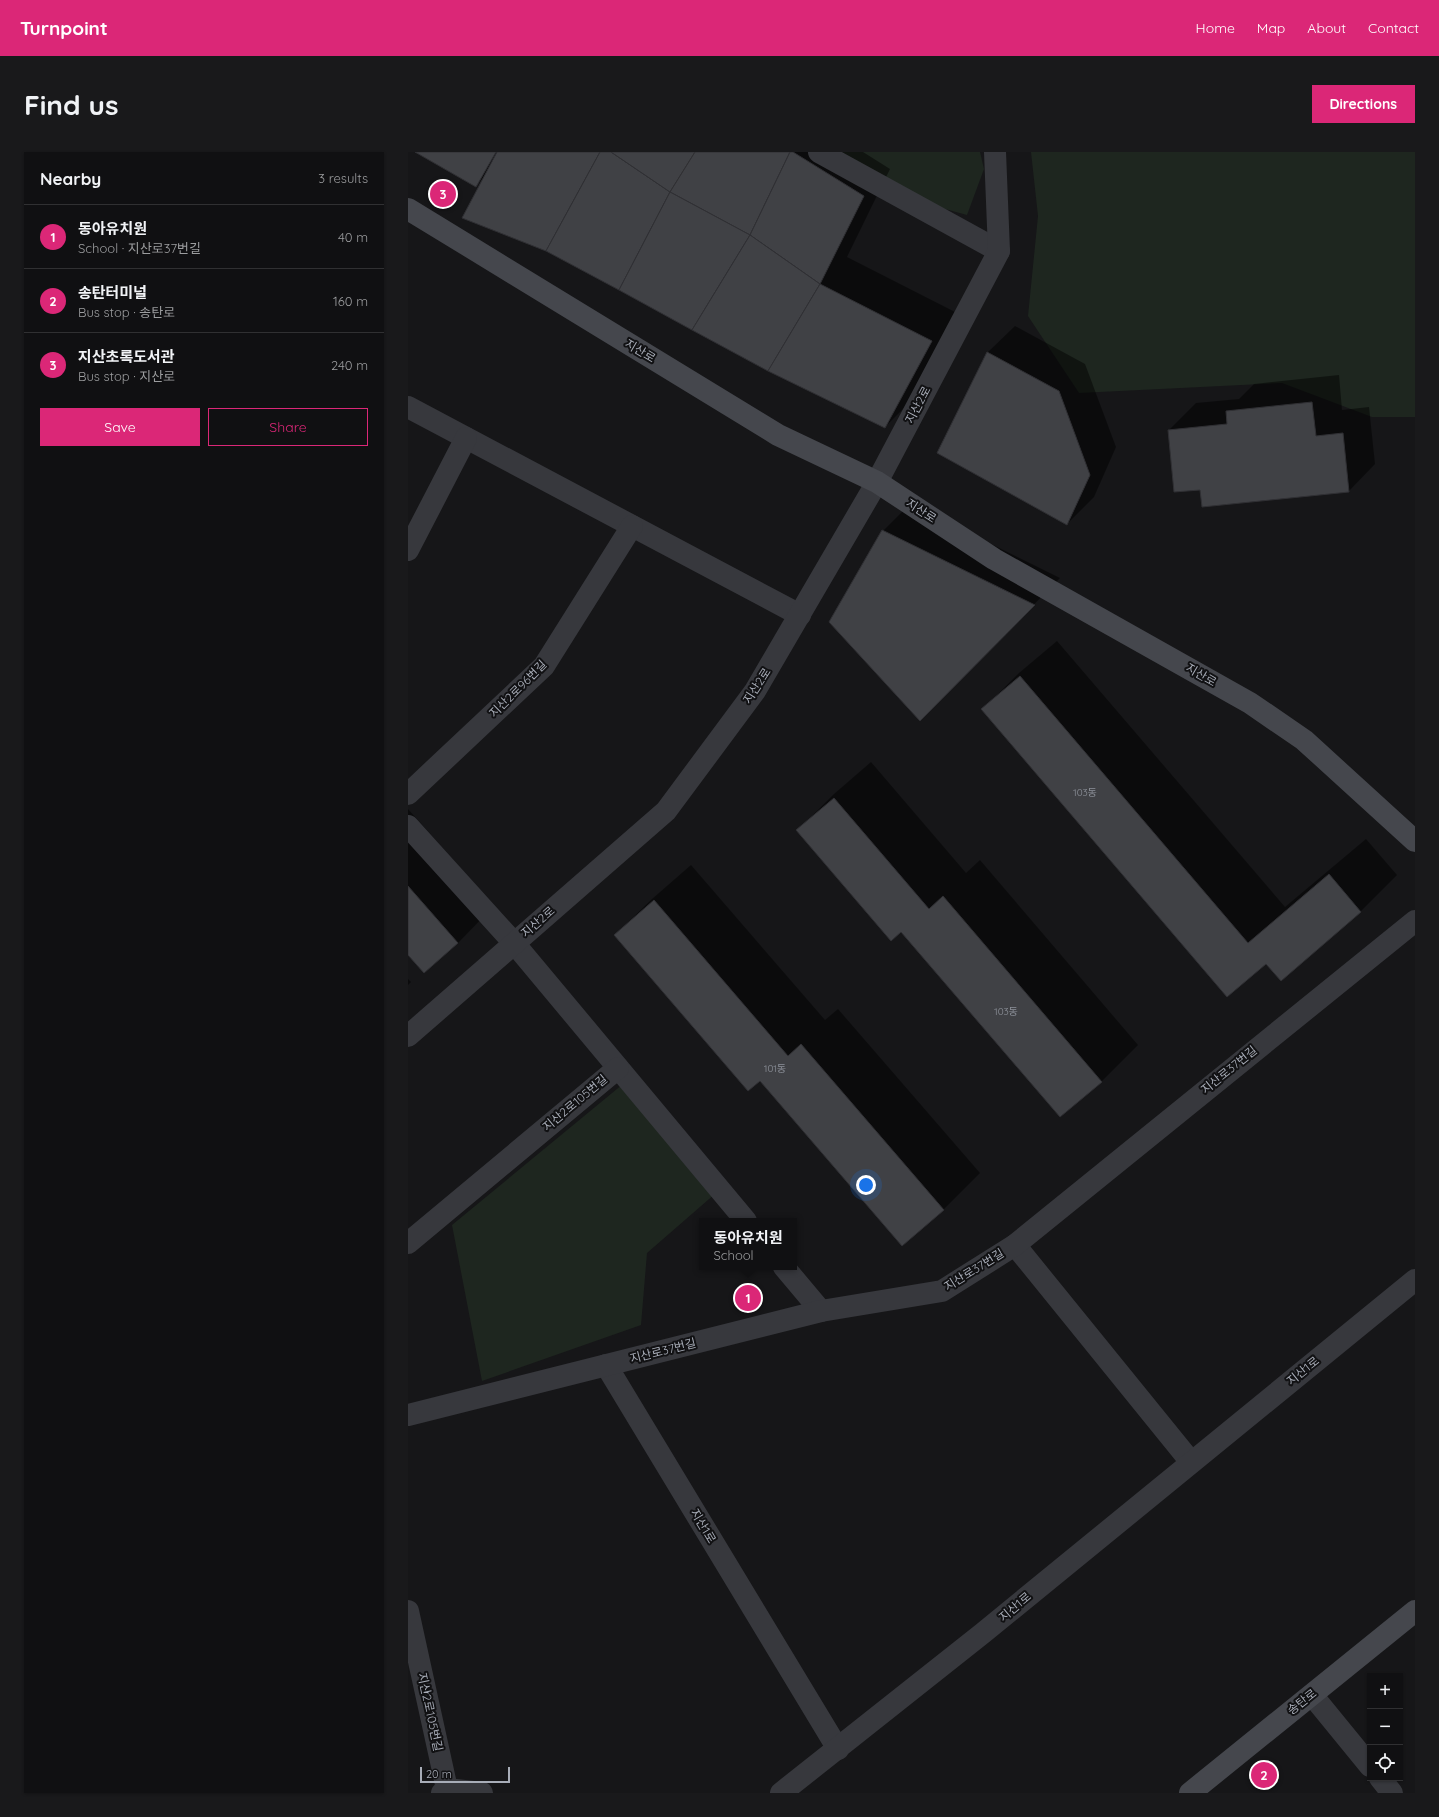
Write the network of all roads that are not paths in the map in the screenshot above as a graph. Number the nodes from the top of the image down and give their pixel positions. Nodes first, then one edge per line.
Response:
1 (819, 152) edge
2 (994, 152) edge
3 (408, 209) edge
4 (999, 251) junction
5 (408, 406) edge
6 (466, 438) junction
7 (877, 482) junction
8 (632, 526) junction
9 (408, 550) edge
10 (800, 615) junction
11 (408, 794) edge
12 (408, 826) edge
13 (1415, 841) edge
14 (1415, 920) edge
15 (514, 943) junction
16 (408, 1036) edge
17 (618, 1068) junction
18 (743, 1218) edge
19 (408, 1244) edge
20 (1015, 1245) junction
21 (787, 1270) edge
22 (1415, 1280) edge
23 (821, 1311) junction
24 (606, 1365) junction
25 (408, 1414) edge
26 (1191, 1462) junction
27 (1415, 1611) edge
28 (408, 1612) edge
29 (1312, 1695) junction
30 (838, 1749) junction
31 (1367, 1762) edge
32 (1382, 1781) edge
33 (444, 1791) edge
34 (482, 1793) edge
35 (781, 1793) edge
36 (1190, 1793) edge
37 (1392, 1793) edge

1 - 4 street
2 - 4 street
3 - 7 main road, 지산로
4 - 7 street, 지산2로
5 - 6 street
6 - 8 street
6 - 9 street
7 - 10 street, 지산2로
7 - 13 main road, 지산로
8 - 10 street
8 - 11 street, 지산2로96번길
10 - 15 street, 지산2로
12 - 15 street
14 - 20 street, 지산로37번길
15 - 16 street, 지산2로
15 - 17 street, 지산2로105번길
17 - 18 street
17 - 19 street, 지산2로105번길
20 - 23 street, 지산로37번길
20 - 26 street
21 - 23 street
22 - 26 street, 지산1로
23 - 24 street, 지산로37번길
24 - 25 street, 지산로37번길
24 - 30 street, 지산1로
26 - 30 street, 지산1로
27 - 29 main road, 송탄로
28 - 33 street, 지산2로105번길
29 - 31 street
29 - 36 main road, 송탄로
30 - 35 street, 지산1로
32 - 37 street
33 - 34 street

